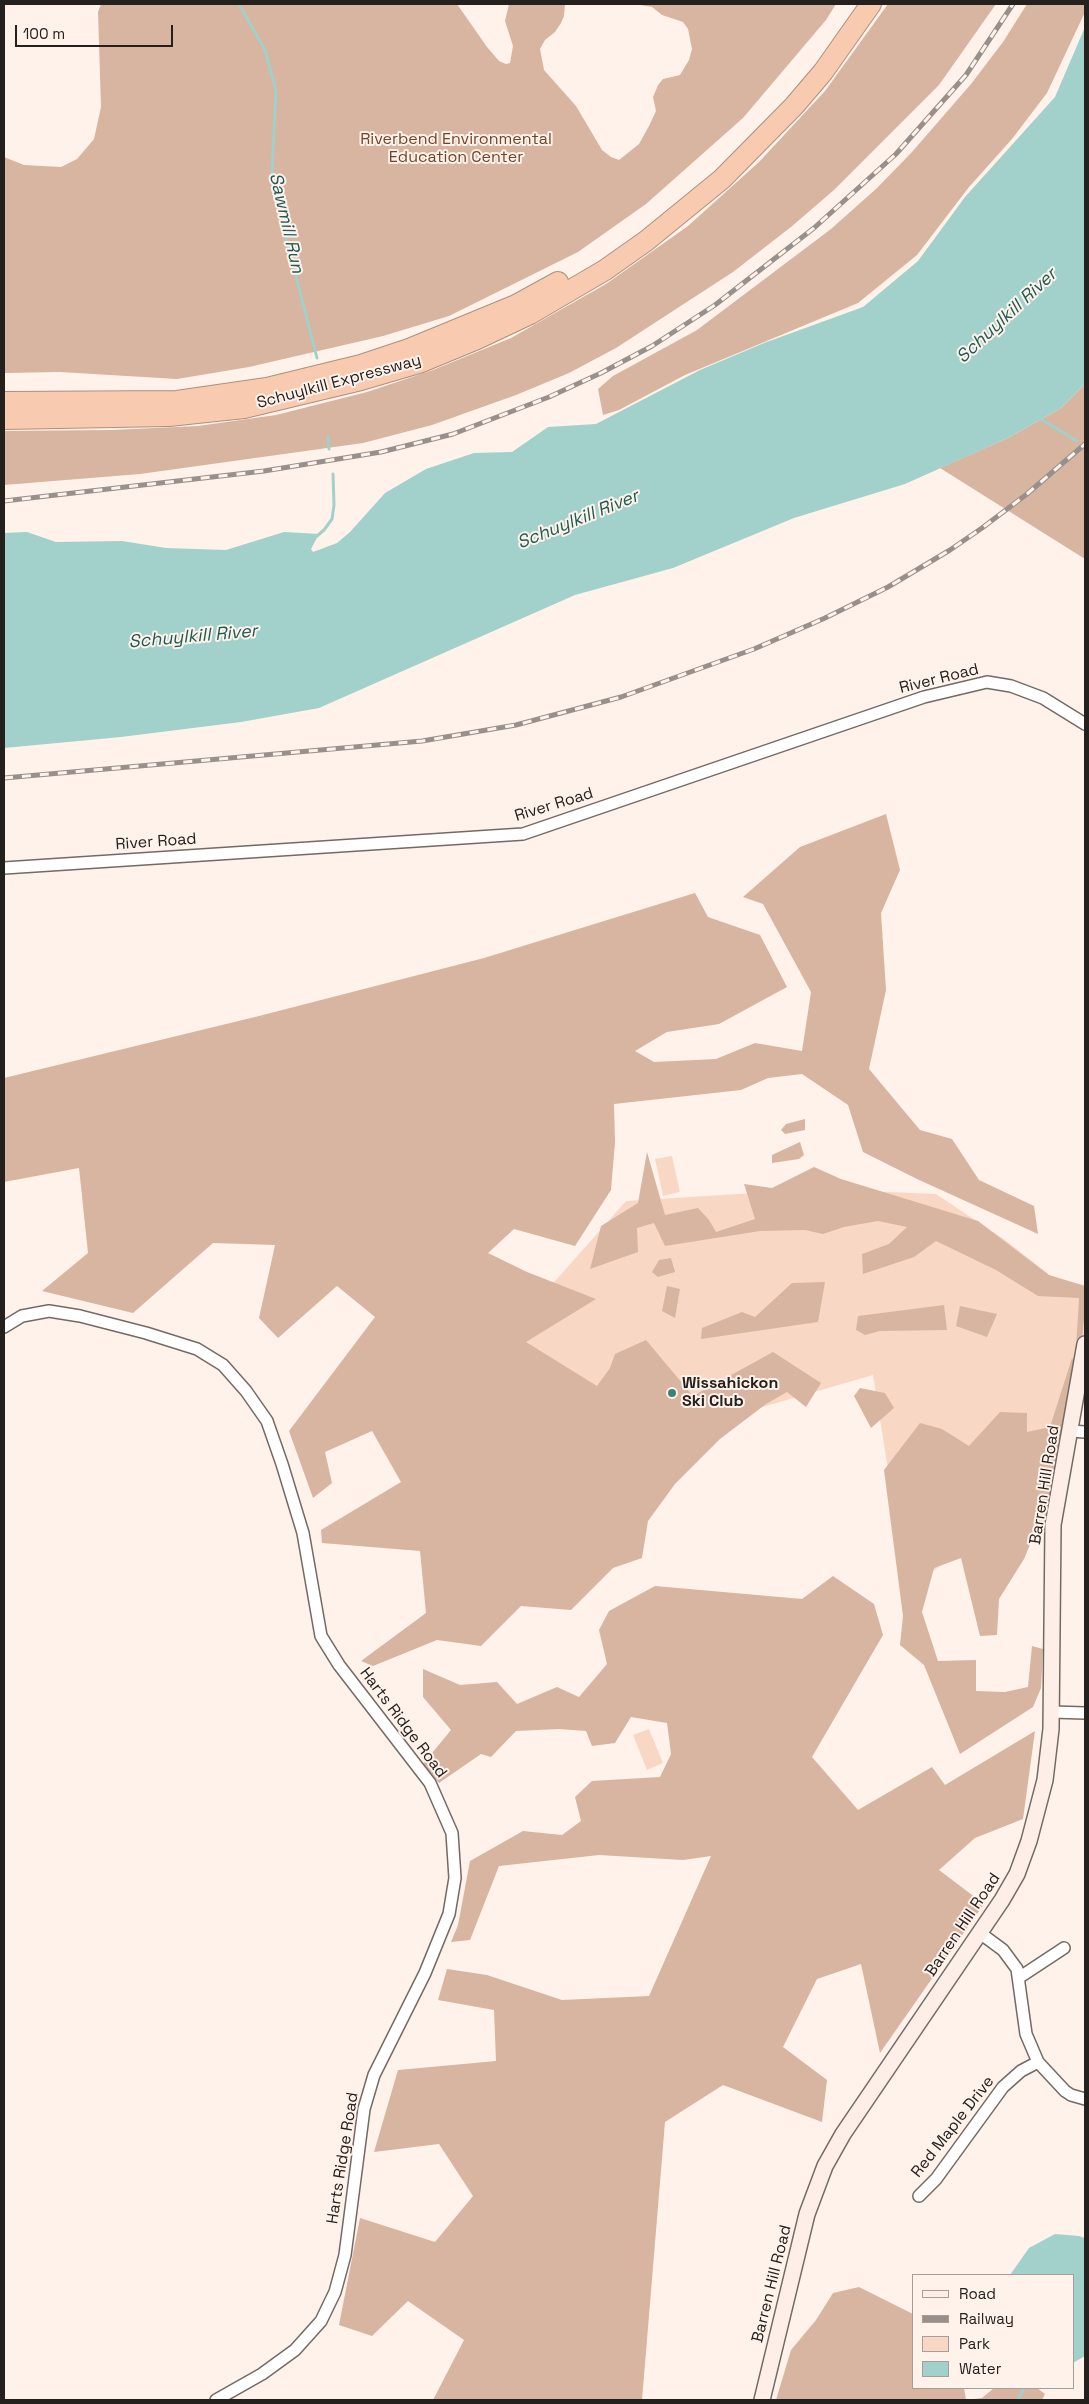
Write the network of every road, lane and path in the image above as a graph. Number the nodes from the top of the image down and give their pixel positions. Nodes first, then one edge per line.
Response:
1 (858, 4) edge
2 (871, 4) edge
3 (4, 402) edge
4 (4, 419) edge
5 (1085, 724) edge
6 (4, 868) edge
7 (4, 1327) edge
8 (1085, 1344) edge
9 (1078, 1432) edge
10 (1052, 1712) junction
11 (1085, 1713) edge
12 (980, 1933) junction
13 (1064, 1948) dead end
14 (1020, 1977) junction
15 (1038, 2062) junction
16 (1085, 2099) edge
17 (919, 2196) dead end
18 (216, 2400) edge
19 (762, 2400) edge

1 - 3 highway, Schuylkill Expressway
2 - 4 highway, Schuylkill Expressway
5 - 6 street, River Road
7 - 18 street, Harts Ridge Road
8 - 9 street, Barren Hill Road
9 - 10 street, Barren Hill Road
10 - 11 street
10 - 12 street, Barren Hill Road
12 - 14 street
12 - 19 street, Barren Hill Road
13 - 14 street
14 - 15 street
15 - 16 street
15 - 17 street, Red Maple Drive

